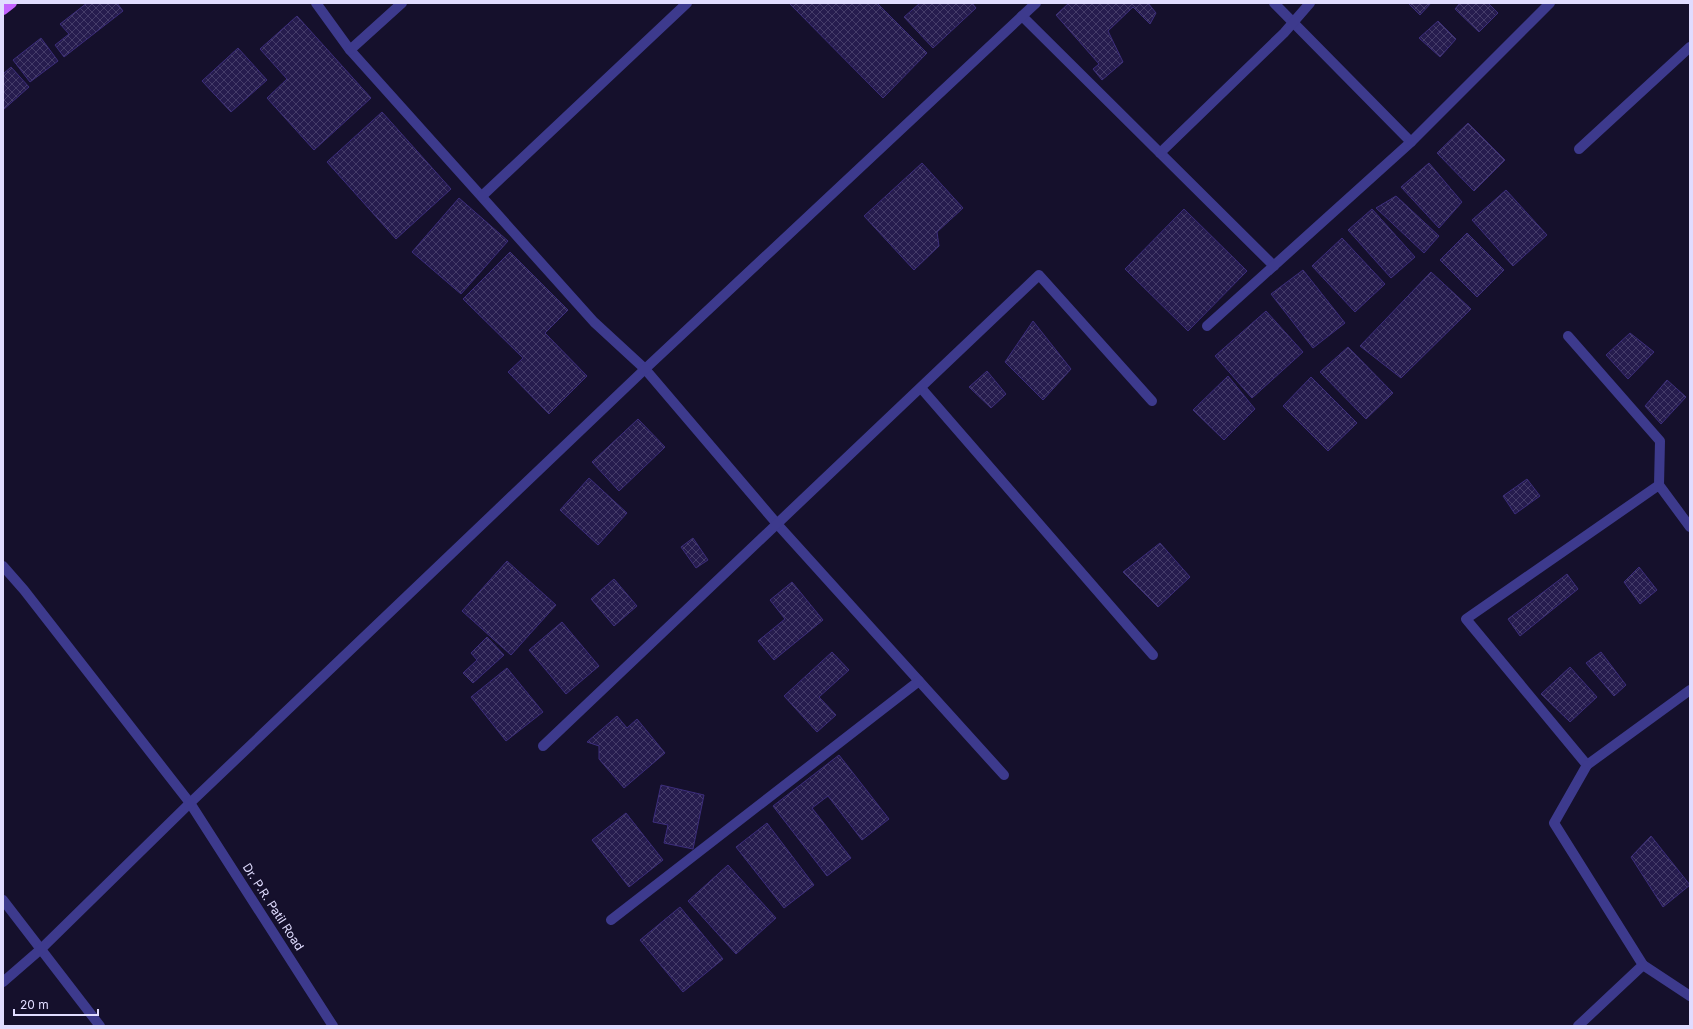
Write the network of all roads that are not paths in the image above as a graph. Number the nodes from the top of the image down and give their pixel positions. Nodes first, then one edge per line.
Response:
1 (12, 3) edge
2 (316, 3) edge
3 (402, 3) edge
4 (687, 3) edge
5 (1036, 3) edge
6 (1274, 3) edge
7 (1310, 3) edge
8 (1550, 3) edge
9 (3, 10) edge
10 (1022, 16) junction
11 (1293, 23) junction
12 (1690, 47) edge
13 (350, 50) junction
14 (1411, 142) junction
15 (1579, 149) dead end
16 (1160, 152) junction
17 (482, 196) junction
18 (1274, 266) junction
19 (1207, 326) dead end
20 (1568, 336) dead end
21 (645, 369) junction
22 (921, 388) junction
23 (1152, 401) dead end
24 (1659, 485) junction
25 (778, 525) junction
26 (1690, 527) edge
27 (3, 566) edge
28 (1153, 655) dead end
29 (919, 681) junction
30 (1690, 690) edge
31 (543, 746) dead end
32 (1587, 765) junction
33 (1004, 775) dead end
34 (190, 803) junction
35 (3, 900) edge
36 (611, 920) dead end
37 (41, 949) junction
38 (1644, 965) junction
39 (3, 982) edge
40 (1690, 996) edge
41 (100, 1026) edge
42 (333, 1026) edge
43 (1578, 1026) edge

1 - 9 main road
2 - 13 street
3 - 13 street
4 - 17 street
5 - 10 street
6 - 11 street
7 - 11 street
8 - 14 street
10 - 16 street
10 - 21 street
11 - 14 street
11 - 16 street
12 - 15 street
13 - 17 street
14 - 18 street
16 - 18 street
17 - 21 street
18 - 19 street
20 - 24 street
21 - 25 street
21 - 34 street
22 - 23 street
22 - 25 street
22 - 28 street
24 - 26 street
24 - 32 street
25 - 29 street
25 - 31 street
27 - 34 street, Dr. P.R. Patil Road
29 - 33 street
29 - 36 street
30 - 32 street
32 - 38 street
34 - 37 street
34 - 42 street, Dr. P.R. Patil Road
35 - 37 street
37 - 39 street
37 - 41 street
38 - 40 street
38 - 43 street

